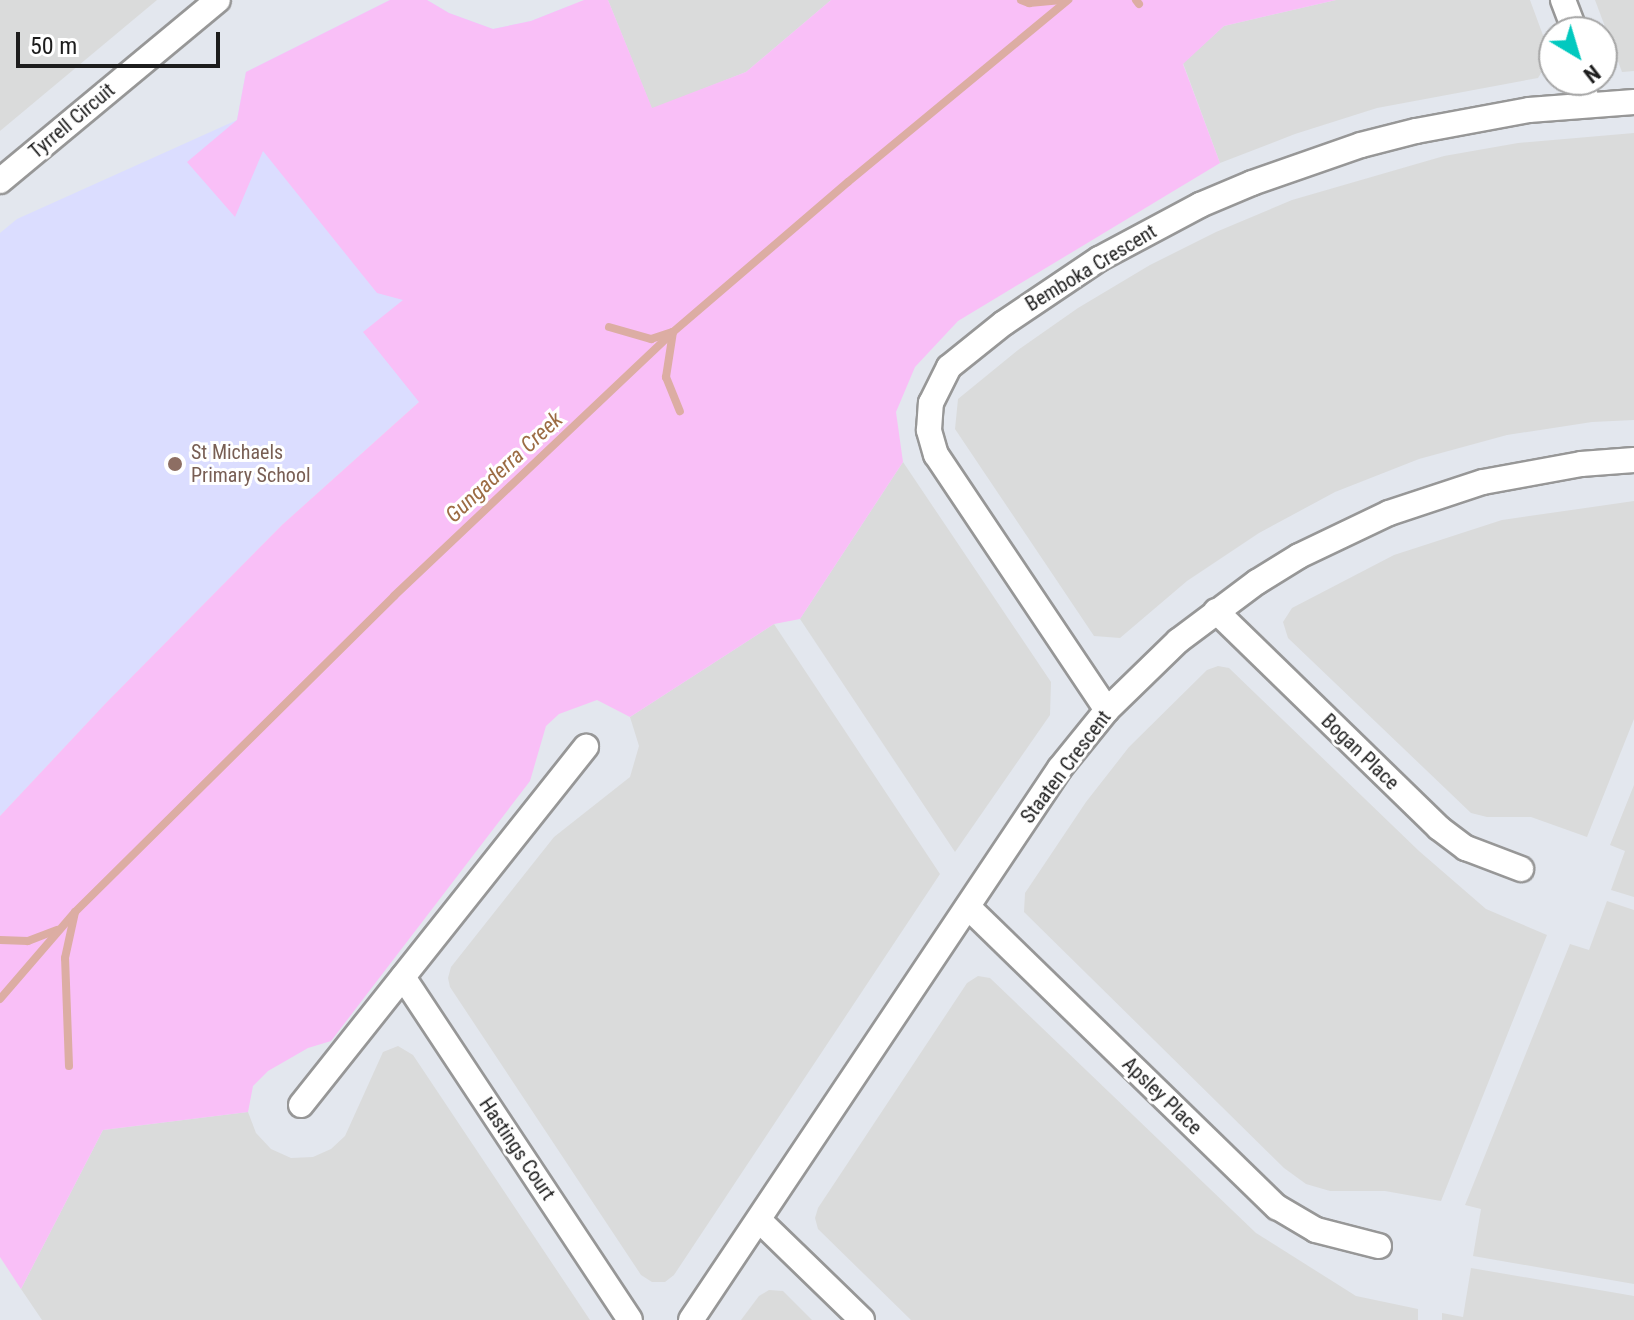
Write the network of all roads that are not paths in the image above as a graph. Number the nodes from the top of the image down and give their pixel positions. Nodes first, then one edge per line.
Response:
1 (218, 0) edge
2 (1585, 96) edge
3 (1634, 102) edge
4 (1586, 105) junction
5 (0, 181) edge
6 (1634, 460) edge
7 (1216, 611) junction
8 (1107, 710) junction
9 (586, 747) dead end
10 (1521, 869) dead end
11 (968, 907) junction
12 (403, 977) junction
13 (301, 1105) dead end
14 (760, 1221) junction
15 (1379, 1246) dead end
16 (630, 1320) edge
17 (691, 1320) edge
18 (862, 1320) edge

1 - 5 street, Tyrrell Circuit
2 - 4 street
3 - 4 street, Bemboka Crescent
4 - 8 street, Bemboka Crescent
6 - 7 street, Staaten Crescent
7 - 8 street, Staaten Crescent
7 - 10 street, Bogan Place
8 - 11 street, Staaten Crescent
9 - 12 street
11 - 14 street, Staaten Crescent
11 - 15 street, Apsley Place
12 - 13 street
12 - 16 street, Hastings Court
14 - 17 street, Staaten Crescent
14 - 18 street

